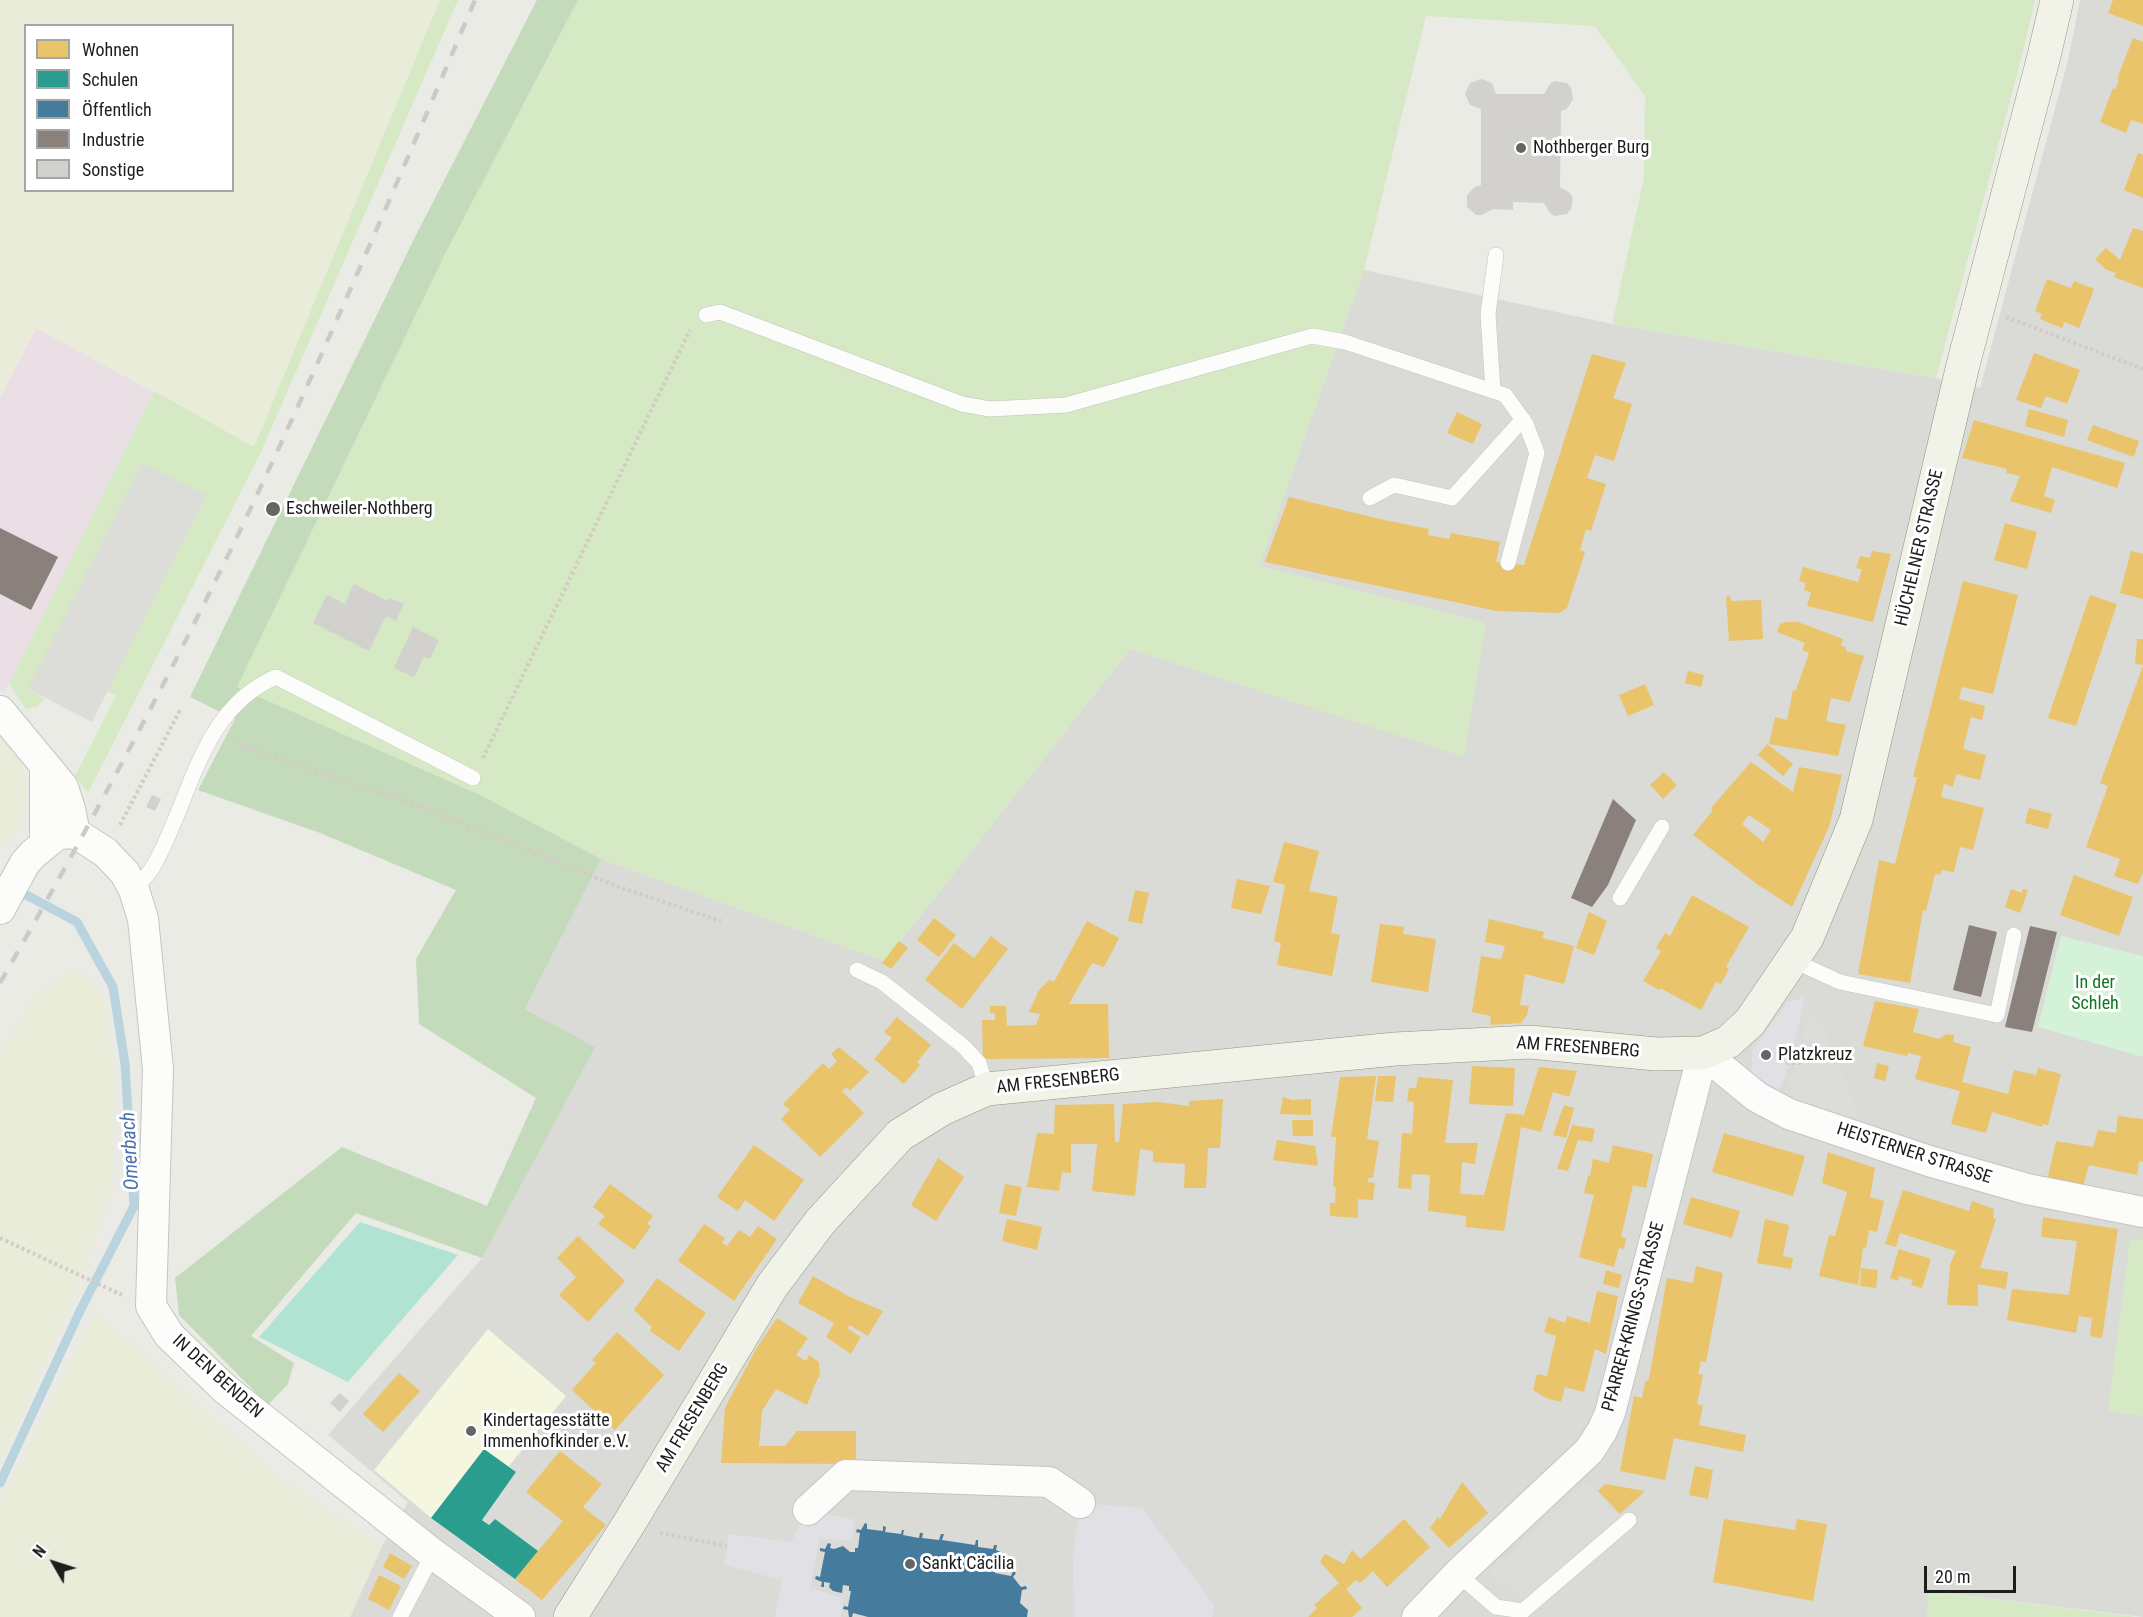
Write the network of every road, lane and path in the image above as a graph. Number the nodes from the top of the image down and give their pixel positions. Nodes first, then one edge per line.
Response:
1 (2057, 0) edge
2 (1496, 255) dead end
3 (1978, 307) junction
4 (706, 315) joint
5 (2143, 369) edge
6 (1493, 391) junction
7 (1522, 419) junction
8 (1370, 498) dead end
9 (1508, 563) dead end
10 (0, 711) edge
11 (177, 711) dead end
12 (212, 735) junction
13 (45, 767) junction
14 (473, 778) joint
15 (1662, 827) dead end
16 (75, 833) junction
17 (105, 852) junction
18 (35, 853) junction
19 (134, 890) junction
20 (1620, 898) dead end
21 (0, 909) edge
22 (721, 921) dead end
23 (2014, 935) dead end
24 (1794, 961) junction
25 (857, 970) dead end
26 (1788, 1048) dead end
27 (1703, 1053) junction
28 (1786, 1063) dead end
29 (987, 1089) junction
30 (2143, 1212) edge
31 (0, 1238) edge
32 (111, 1291) dead end
33 (1080, 1503) dead end
34 (808, 1510) dead end
35 (1629, 1520) dead end
36 (663, 1533) dead end
37 (727, 1546) dead end
38 (433, 1554) junction
39 (1458, 1574) junction
40 (400, 1617) edge
41 (520, 1617) edge
42 (570, 1617) edge
43 (1417, 1617) edge

1 - 3 street, HÜCHELNER STRASSE
2 - 6 lane
3 - 5 path
3 - 24 street, HÜCHELNER STRASSE
4 - 6 lane
4 - 14 path
6 - 7 lane
7 - 8 lane
7 - 9 lane
10 - 13 street
11 - 17 path
12 - 14 lane
12 - 19 lane
12 - 22 path
13 - 16 street
13 - 18 street
15 - 20 lane
16 - 17 street, IN DEN BENDEN
16 - 18 street
17 - 19 street, IN DEN BENDEN
18 - 21 street
19 - 38 street, IN DEN BENDEN
23 - 24 lane
24 - 27 street, HÜCHELNER STRASSE
25 - 29 lane
26 - 28 path
27 - 29 street, AM FRESENBERG
27 - 30 street, HEISTERNER STRASSE
27 - 39 street, PFARRER-KRINGS-STRASSE
29 - 42 street, AM FRESENBERG
31 - 32 path
33 - 34 street
35 - 39 lane
36 - 37 path
38 - 40 lane
38 - 41 street, IN DEN BENDEN
39 - 43 street, PFARRER-KRINGS-STRASSE

